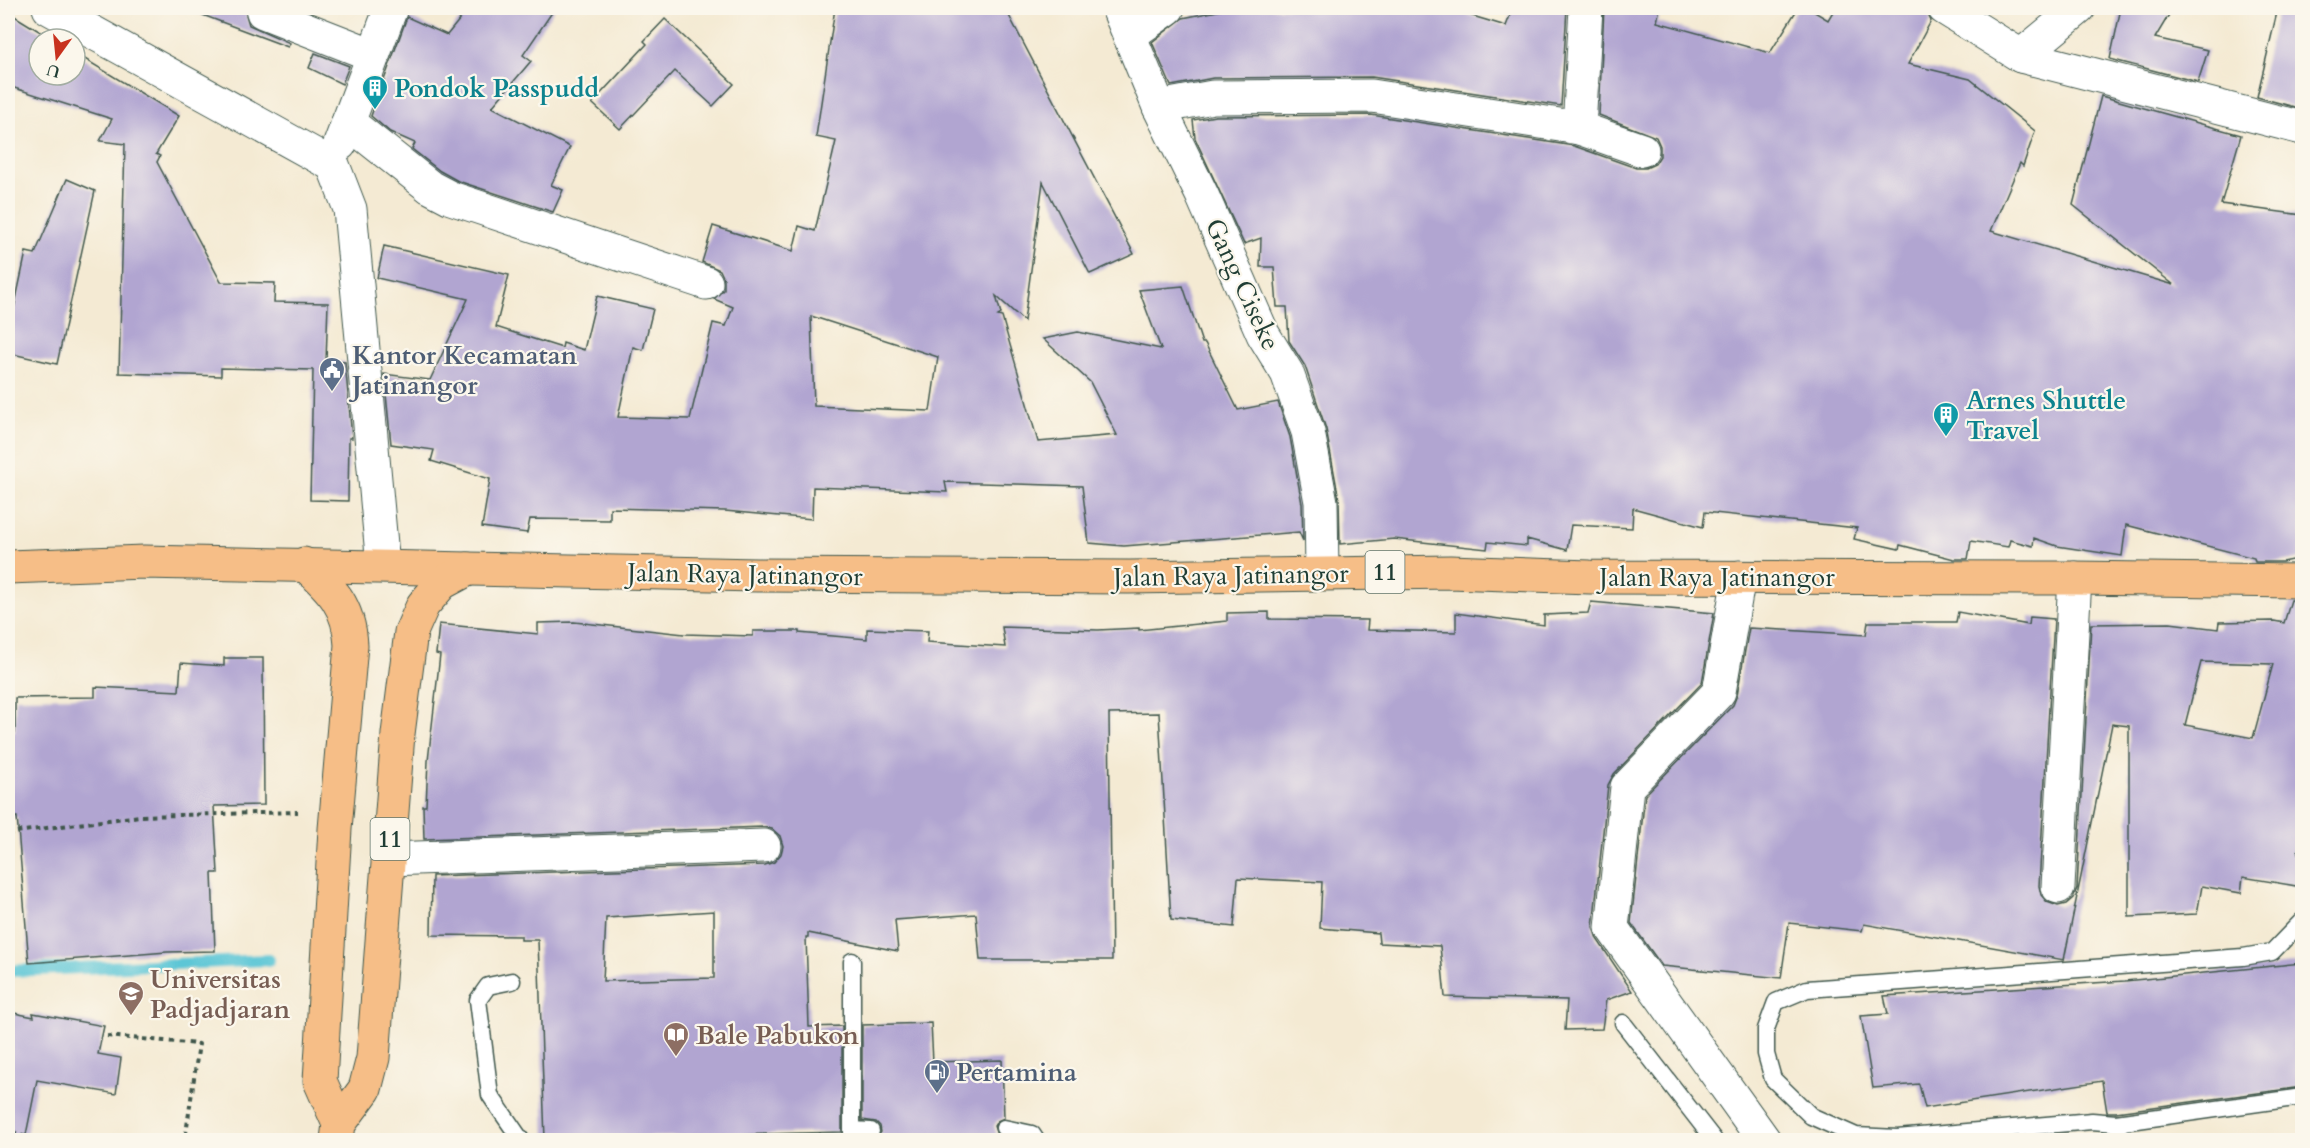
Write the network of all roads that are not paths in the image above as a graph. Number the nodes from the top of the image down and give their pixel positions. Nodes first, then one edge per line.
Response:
1 (49, 8) edge
2 (262, 8) edge
3 (391, 8) edge
4 (1168, 8) edge
5 (1586, 8) edge
6 (1944, 8) edge
7 (2079, 8) edge
8 (1124, 21) edge
9 (373, 55) junction
10 (2021, 56) junction
11 (1159, 106) junction
12 (348, 122) junction
13 (1579, 128) junction
14 (2302, 128) edge
15 (1642, 150) dead end
16 (333, 165) junction
17 (706, 283) dead end
18 (304, 564) junction
19 (383, 566) junction
20 (8, 567) edge
21 (468, 569) junction
22 (1322, 573) junction
23 (1739, 577) junction
24 (2075, 578) junction
25 (2302, 582) edge
26 (764, 846) dead end
27 (388, 859) junction
28 (2058, 886) dead end
29 (2302, 921) edge
30 (852, 961) dead end
31 (512, 981) dead end
32 (1623, 1023) dead end
33 (2302, 1097) edge
34 (2116, 1123) junction
35 (1004, 1128) dead end
36 (871, 1131) dead end
37 (338, 1132) edge
38 (852, 1135) edge
39 (521, 1140) edge
40 (1036, 1140) edge
41 (1713, 1140) edge
42 (1764, 1140) edge
43 (2121, 1140) edge

1 - 16 street
2 - 9 street
3 - 9 street
4 - 8 street
5 - 13 street
6 - 10 street
7 - 10 street
8 - 11 street, Gang Ciseke
9 - 12 street
10 - 14 street
11 - 13 street
11 - 22 street, Gang Ciseke
12 - 16 street
12 - 17 street
13 - 15 street
16 - 19 street
18 - 19 highway, Jalan Raya Jatinangor / 11
18 - 20 highway, 11
18 - 37 highway, 11
19 - 21 highway, Jalan Raya Jatinangor / 11
21 - 22 highway, Jalan Raya Jatinangor / 11
21 - 27 highway, 11
22 - 23 highway, Jalan Raya Jatinangor / 11
23 - 24 highway, Jalan Raya Jatinangor / 11
23 - 42 street
24 - 25 highway, Jalan Raya Jatinangor / 11
24 - 28 street
26 - 27 street
27 - 37 highway, 11
29 - 34 lane
30 - 38 lane
31 - 39 lane
32 - 41 lane
33 - 34 lane
34 - 43 lane
35 - 40 lane
36 - 38 lane

